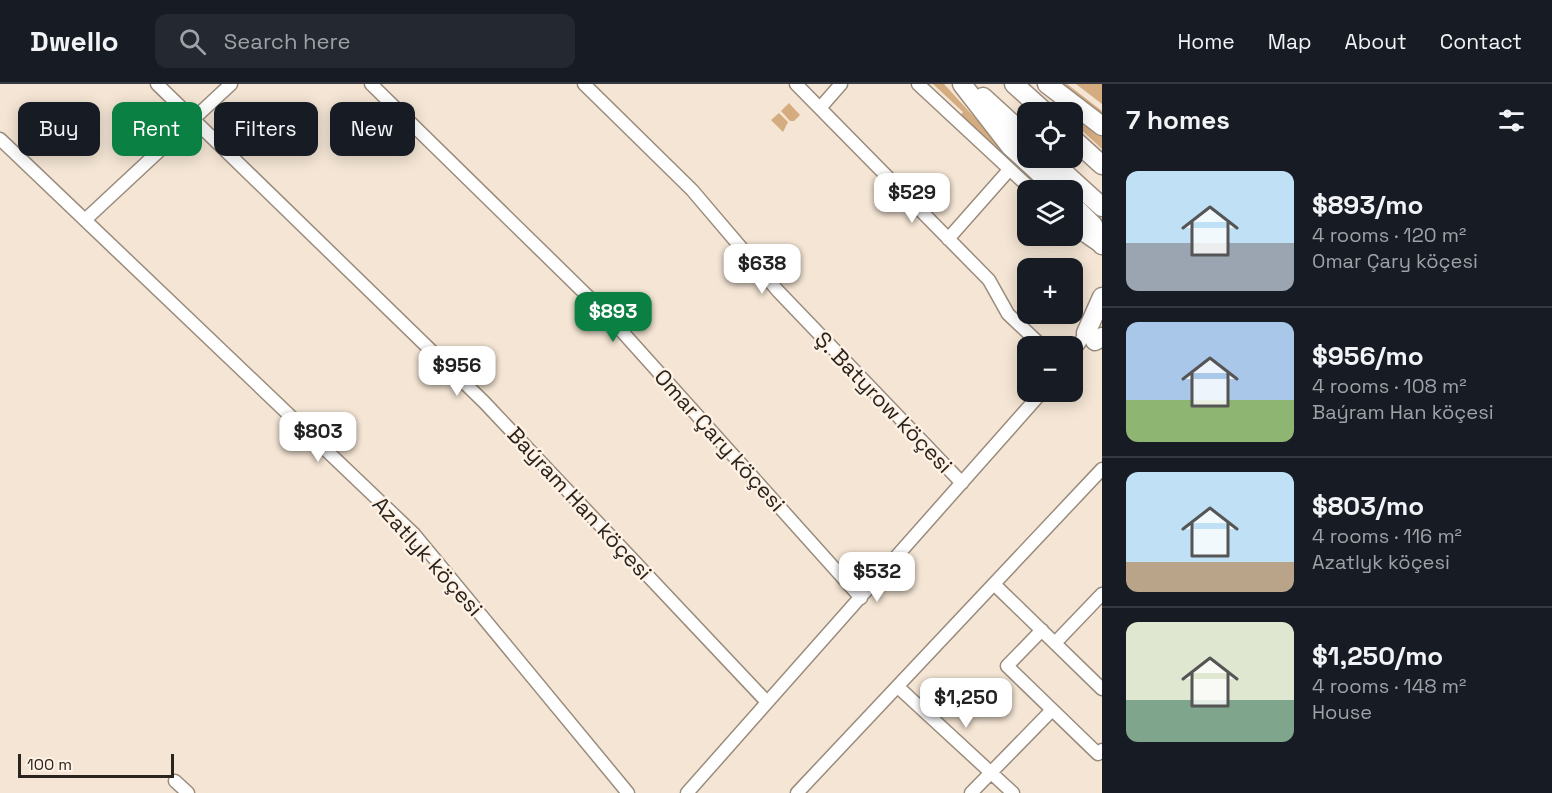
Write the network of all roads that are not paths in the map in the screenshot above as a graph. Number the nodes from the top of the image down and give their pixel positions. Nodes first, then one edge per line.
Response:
1 (157, 84) edge
2 (231, 84) edge
3 (371, 84) edge
4 (584, 84) edge
5 (796, 84) edge
6 (841, 84) edge
7 (918, 84) edge
8 (962, 84) edge
9 (968, 84) edge
10 (1014, 84) edge
11 (1047, 84) edge
12 (176, 102) edge
13 (1034, 102) edge
14 (820, 108) junction
15 (202, 109) edge
16 (1102, 126) edge
17 (202, 128) edge
18 (1017, 128) edge
19 (0, 139) edge
20 (1083, 148) edge
21 (152, 156) edge
22 (1102, 165) edge
23 (1059, 168) edge
24 (1009, 170) junction
25 (1020, 180) edge
26 (1047, 180) edge
27 (1102, 207) edge
28 (1083, 215) edge
29 (86, 219) junction
30 (1083, 234) edge
31 (948, 239) junction
32 (1102, 246) edge
33 (1102, 297) edge
34 (1102, 316) edge
35 (1031, 336) edge
36 (1096, 336) edge
37 (1083, 345) edge
38 (1083, 349) edge
39 (1033, 402) edge
40 (1102, 469) edge
41 (962, 483) junction
42 (995, 585) junction
43 (1102, 594) edge
44 (861, 598) junction
45 (1042, 630) junction
46 (1055, 643) junction
47 (898, 687) junction
48 (1102, 689) edge
49 (766, 701) junction
50 (1052, 710) junction
51 (1102, 750) edge
52 (991, 773) junction
53 (175, 781) dead end
54 (803, 791) edge
55 (188, 793) edge
56 (628, 793) edge
57 (687, 793) edge
58 (971, 793) edge
59 (1013, 793) edge

1 - 12 street, Baýram Han köçesi
2 - 15 street
3 - 44 street, Omar Çary köçesi
4 - 41 street, Ş. Batyrow köçesi
5 - 14 street
6 - 14 street
7 - 24 street
8 - 26 highway
9 - 18 highway
10 - 13 highway
11 - 16 highway
14 - 31 street
17 - 49 street, Baýram Han köçesi
19 - 29 street, Azatlyk köçesi
20 - 22 highway
21 - 29 street
23 - 27 highway
24 - 25 street
24 - 31 street
28 - 32 highway
29 - 56 street, Azatlyk köçesi
30 - 32 street
31 - 35 street
33 - 36 highway
34 - 36 street
36 - 37 street
36 - 38 street
39 - 41 street
40 - 42 street
41 - 44 street
42 - 45 street
42 - 47 street
43 - 46 street
44 - 49 street
45 - 46 street
45 - 50 street
46 - 48 street
47 - 52 street
47 - 54 street
49 - 57 street
50 - 51 street
50 - 52 street
52 - 58 street
52 - 59 street
53 - 55 street

